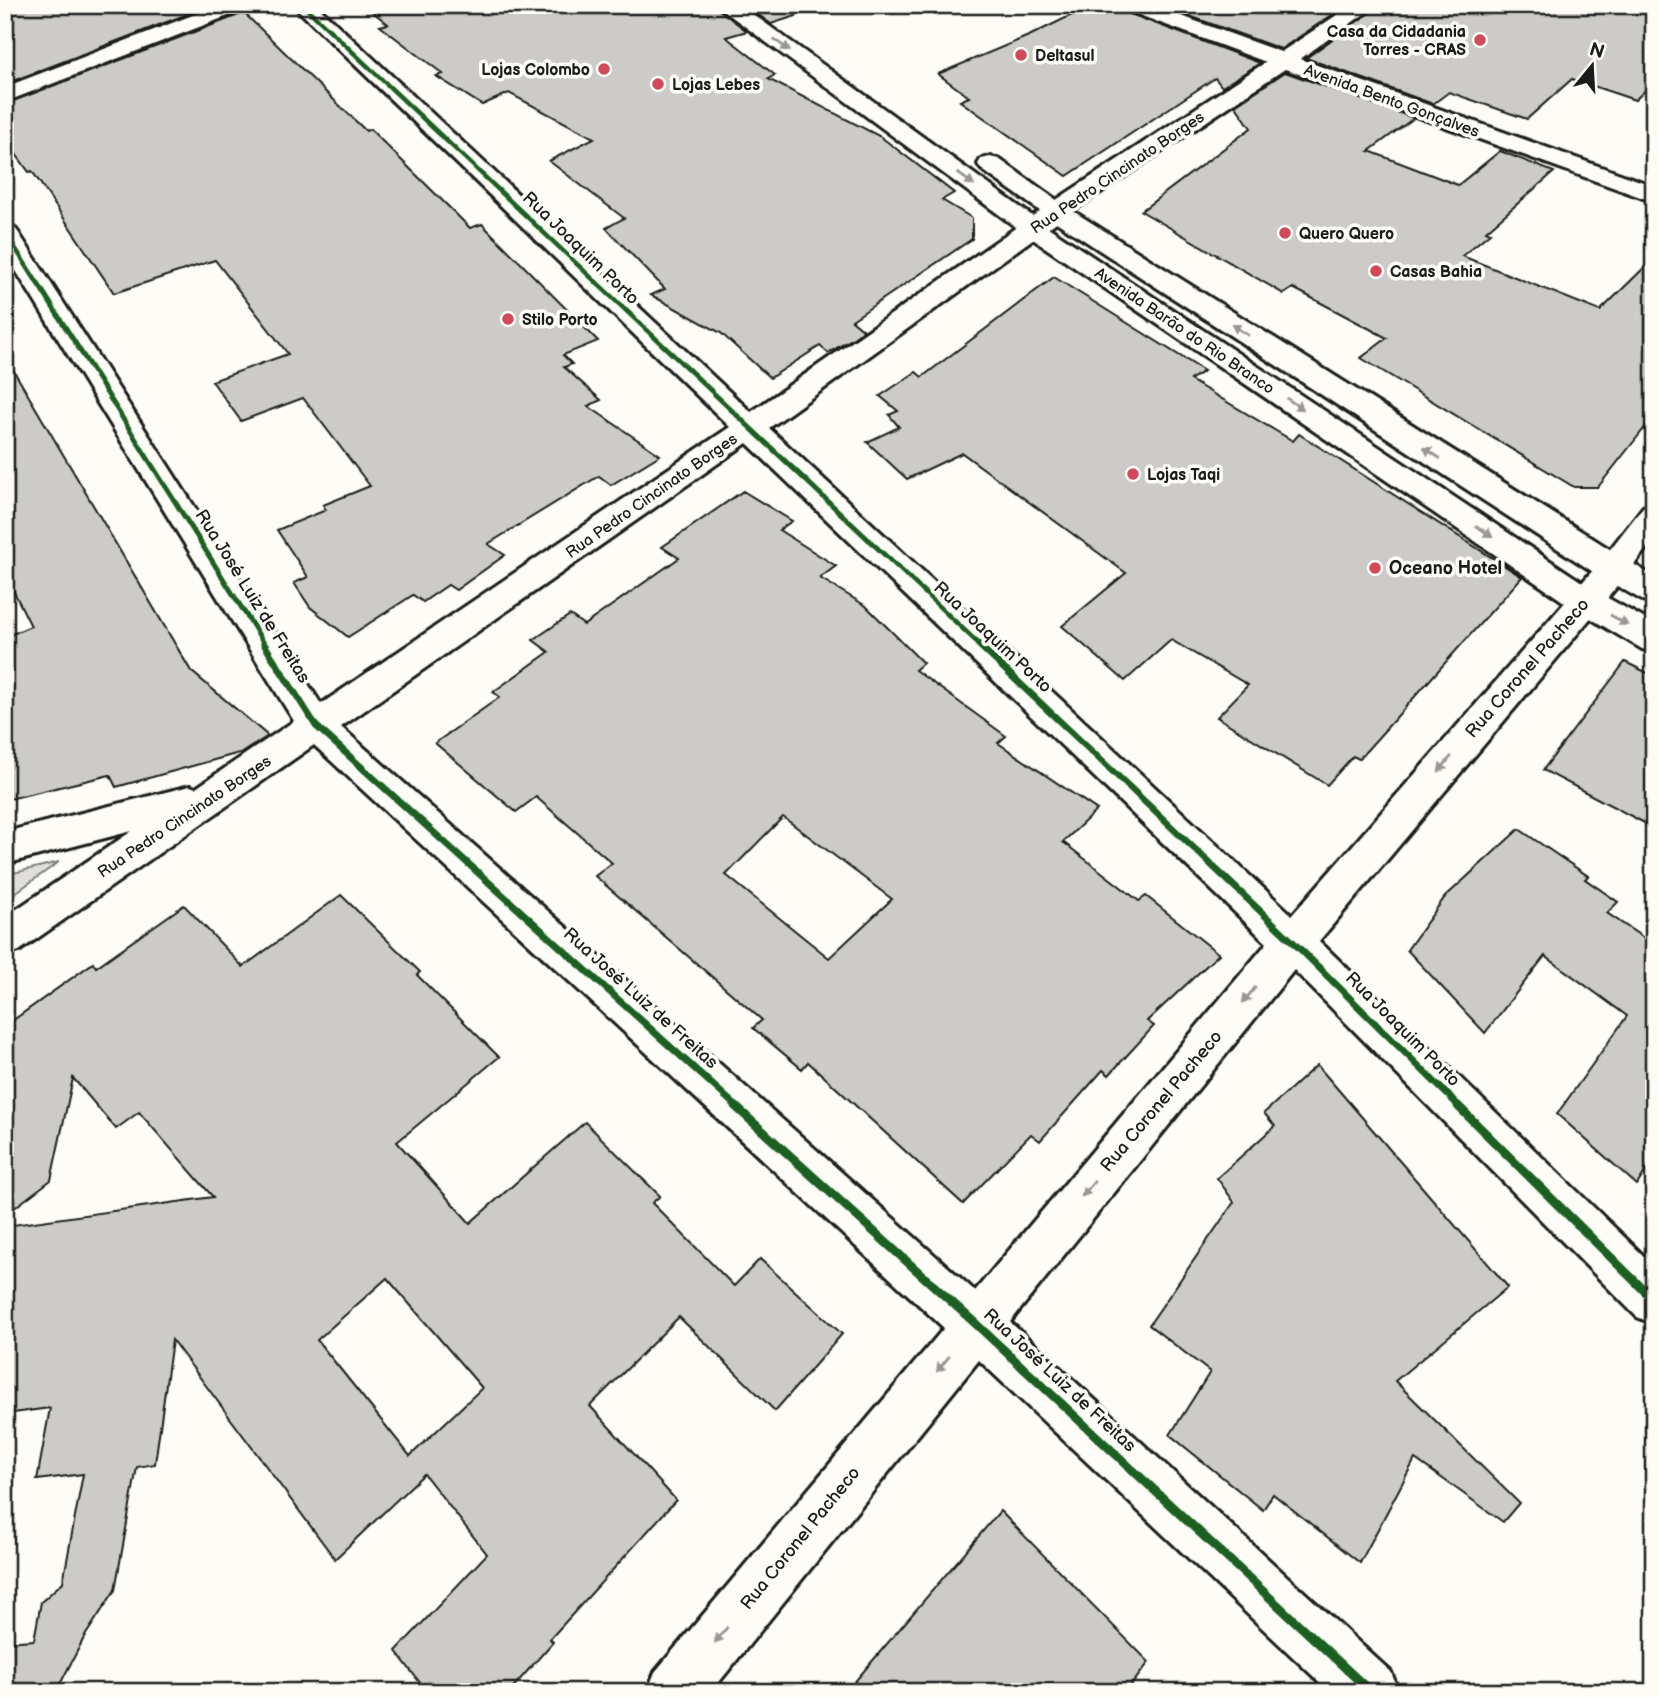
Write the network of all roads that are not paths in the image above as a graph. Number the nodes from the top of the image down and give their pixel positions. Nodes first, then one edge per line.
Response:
1 (239, 5) edge
2 (303, 5) edge
3 (726, 5) edge
4 (765, 5) edge
5 (1130, 5) edge
6 (1367, 5) edge
7 (1286, 61) junction
8 (5, 95) edge
9 (913, 109) dead end
10 (970, 149) dead end
11 (1654, 195) edge
12 (1044, 219) junction
13 (5, 232) edge
14 (748, 428) junction
15 (1654, 515) edge
16 (1613, 569) junction
17 (1654, 592) edge
18 (1585, 600) junction
19 (1654, 640) edge
20 (316, 726) junction
21 (216, 794) junction
22 (5, 848) edge
23 (5, 939) edge
24 (1293, 942) junction
25 (1654, 1300) edge
26 (976, 1324) junction
27 (675, 1692) edge
28 (1371, 1692) edge

1 - 8 street
2 - 14 street, Rua Joaquim Porto
3 -> 12 street, Avenida Barão do Rio Branco
4 - 9 street
5 - 7 street, Avenida Bento Gonçalves
6 - 7 street, Rua Pedro Cincinato Borges
7 - 11 street, Avenida Bento Gonçalves
7 - 12 street, Rua Pedro Cincinato Borges
10 - 12 street, Avenida Barão do Rio Branco
12 - 14 street, Rua Pedro Cincinato Borges
16 -> 12 street, Avenida Barão do Rio Branco
12 -> 18 street, Avenida Barão do Rio Branco
13 - 20 street, Rua José Luiz de Freitas
14 - 20 street, Rua Pedro Cincinato Borges
14 - 24 street, Rua Joaquim Porto
15 - 16 street, Rua Coronel Pacheco
16 - 17 street, Avenida Barão do Rio Branco
16 - 18 street, Rua Coronel Pacheco
18 -> 19 street, Avenida Barão do Rio Branco
18 -> 24 street, Rua Coronel Pacheco
20 - 21 street, Rua Pedro Cincinato Borges
20 - 26 street, Rua José Luiz de Freitas
21 - 22 street
21 - 23 street, Rua Pedro Cincinato Borges
24 - 25 street, Rua Joaquim Porto
24 -> 26 street, Rua Coronel Pacheco
26 -> 27 street, Rua Coronel Pacheco
26 - 28 street, Rua José Luiz de Freitas

